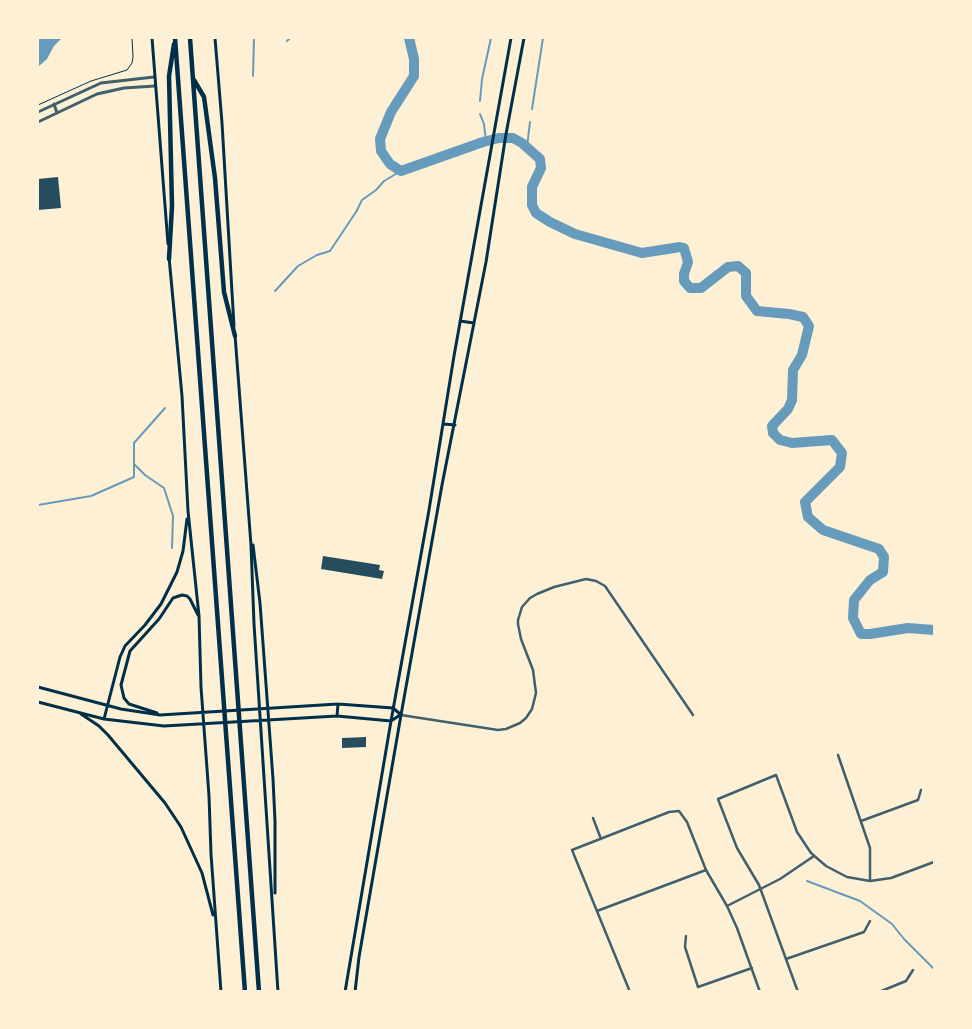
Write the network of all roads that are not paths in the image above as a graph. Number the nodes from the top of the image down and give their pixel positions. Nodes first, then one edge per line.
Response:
1 (152, 38) edge
2 (175, 38) edge
3 (190, 38) edge
4 (215, 38) edge
5 (511, 38) edge
6 (524, 38) edge
7 (154, 77) junction
8 (193, 79) junction
9 (155, 86) junction
10 (54, 104) junction
11 (38, 112) edge
12 (57, 113) junction
13 (38, 122) edge
14 (169, 259) junction
15 (460, 321) junction
16 (474, 323) junction
17 (235, 336) junction
18 (444, 424) junction
19 (455, 425) junction
20 (429, 510) junction
21 (188, 511) junction
22 (438, 511) junction
23 (249, 520) junction
24 (199, 616) junction
25 (38, 687) edge
26 (38, 702) edge
27 (338, 704) junction
28 (108, 705) junction
29 (268, 708) junction
30 (393, 708) junction
31 (78, 713) junction
32 (160, 715) junction
33 (401, 715) junction
34 (693, 715) dead end
35 (337, 716) junction
36 (104, 720) junction
37 (269, 720) junction
38 (391, 721) junction
39 (838, 755) dead end
40 (921, 790) dead end
41 (378, 795) junction
42 (387, 798) junction
43 (593, 818) dead end
44 (861, 821) junction
45 (601, 839) junction
46 (814, 856) junction
47 (934, 862) edge
48 (366, 870) junction
49 (706, 870) junction
50 (375, 872) junction
51 (870, 881) junction
52 (760, 890) junction
53 (727, 906) junction
54 (597, 911) junction
55 (274, 917) junction
56 (870, 922) dead end
57 (216, 926) junction
58 (686, 936) dead end
59 (786, 959) junction
60 (752, 968) junction
61 (913, 970) dead end
62 (221, 992) edge
63 (245, 992) edge
64 (259, 992) edge
65 (278, 992) edge
66 (345, 992) edge
67 (355, 992) edge
68 (630, 992) edge
69 (760, 992) edge
70 (798, 992) edge
71 (879, 992) edge

1 - 7 main road
2 - 14 highway
2 - 63 highway
3 - 8 highway
4 - 17 main road
5 - 15 main road
6 - 16 main road
7 - 9 main road
7 - 10 street
8 - 17 highway
8 - 64 highway
9 - 12 street
9 - 14 main road
10 - 11 street
10 - 12 street
12 - 13 street
14 - 21 main road
15 - 16 main road
15 - 18 main road
16 - 19 main road
17 - 23 main road
18 - 19 main road
18 - 20 main road
19 - 22 main road
20 - 22 main road
20 - 30 main road
21 - 24 main road
21 - 28 main road
22 - 33 main road
23 - 29 main road
23 - 55 main road
24 - 32 main road
24 - 57 main road
25 - 28 main road
26 - 31 main road
27 - 29 main road
27 - 30 main road
27 - 35 main road
28 - 32 main road
28 - 36 main road
29 - 32 main road
29 - 37 main road
30 - 33 main road
30 - 38 main road
31 - 36 main road
31 - 57 main road
33 - 34 street
33 - 38 main road
33 - 42 main road
35 - 37 main road
35 - 38 main road
36 - 37 main road
37 - 55 main road
38 - 41 main road
39 - 44 street
40 - 44 street
41 - 42 main road
41 - 48 main road
42 - 50 main road
43 - 45 street
44 - 51 street
45 - 49 street
45 - 54 street
46 - 51 street
46 - 52 street
46 - 52 street
47 - 51 street
48 - 50 main road
48 - 66 main road
49 - 53 street
49 - 54 street
50 - 67 main road
52 - 53 street
52 - 59 street
53 - 60 street
54 - 68 street
55 - 65 main road
56 - 59 street
57 - 62 main road
58 - 60 street
59 - 70 street
60 - 69 street
61 - 71 street

